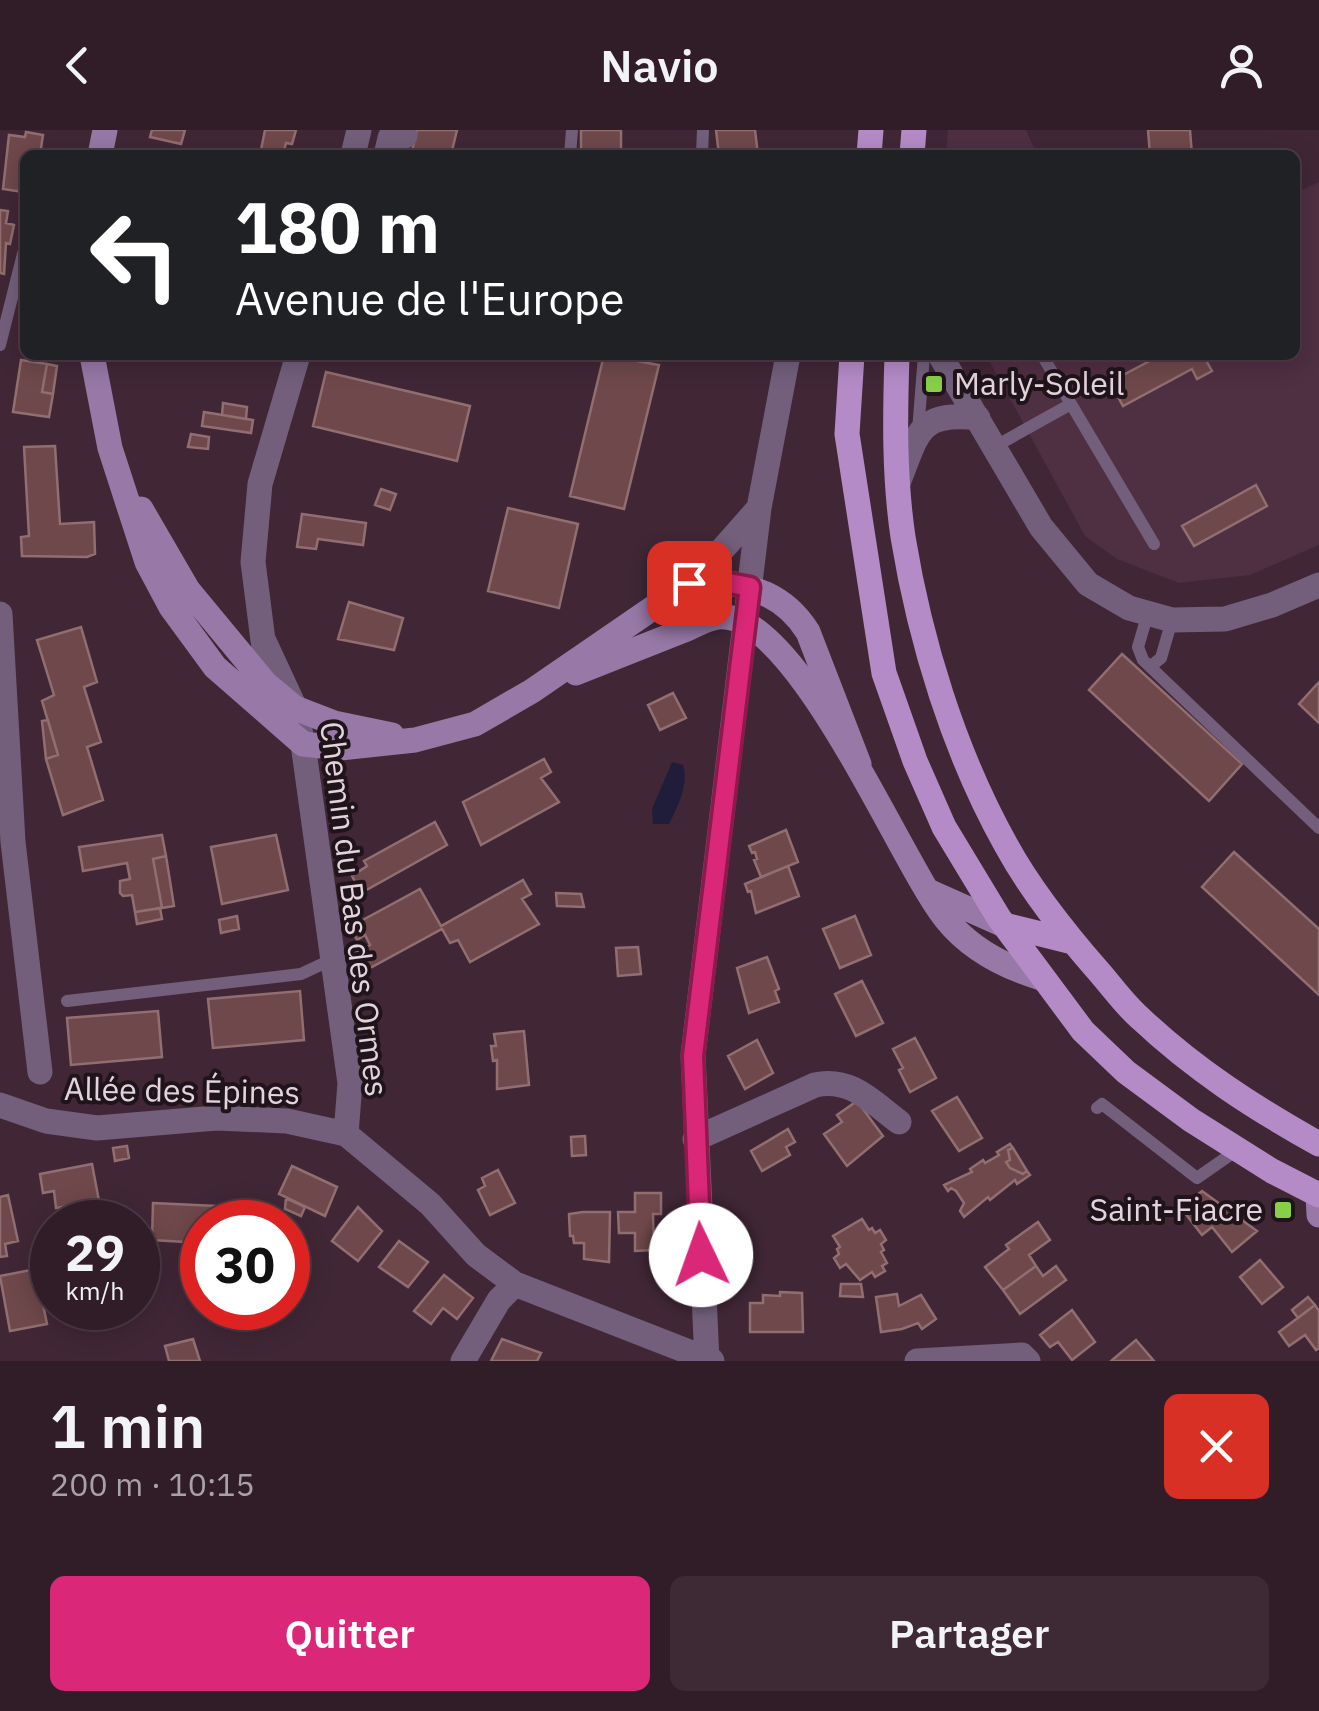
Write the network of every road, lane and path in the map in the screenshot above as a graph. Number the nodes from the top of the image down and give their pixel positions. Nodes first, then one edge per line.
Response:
1 (404, 140) edge
2 (387, 150) edge
3 (20, 266) edge
4 (0, 344) edge
5 (93, 360) edge
6 (297, 360) edge
7 (787, 360) edge
8 (852, 360) edge
9 (898, 360) edge
10 (924, 360) edge
11 (943, 360) edge
12 (1045, 360) edge
13 (1071, 404) junction
14 (978, 418) junction
15 (918, 433) junction
16 (994, 447) junction
17 (121, 474) junction
18 (898, 483) junction
19 (759, 508) junction
20 (1154, 544) dead end
21 (698, 577) junction
22 (1319, 585) edge
23 (750, 587) junction
24 (0, 614) edge
25 (1160, 617) junction
26 (746, 622) junction
27 (263, 639) junction
28 (1152, 666) junction
29 (215, 667) junction
30 (265, 684) junction
31 (532, 690) junction
32 (296, 708) junction
33 (415, 740) junction
34 (303, 744) junction
35 (859, 764) junction
36 (1319, 828) edge
37 (6, 839) edge
38 (930, 892) junction
39 (1004, 925) junction
40 (1072, 942) junction
41 (333, 959) junction
42 (1041, 978) junction
43 (66, 1001) dead end
44 (40, 1072) dead end
45 (0, 1105) edge
46 (1098, 1108) dead end
47 (899, 1122) dead end
48 (346, 1134) junction
49 (695, 1139) junction
50 (1319, 1144) edge
51 (1237, 1150) junction
52 (1319, 1195) edge
53 (1319, 1215) edge
54 (515, 1284) junction
55 (708, 1360) edge
56 (463, 1361) edge
57 (917, 1361) edge
58 (1028, 1361) edge

1 - 2 street
3 - 4 lane
5 - 17 street
6 - 27 street, Chemin du Bas des Ormes
7 - 19 street
8 - 39 main road
9 - 18 main road
10 - 15 lane
11 - 14 street
12 - 13 lane
13 - 16 lane
13 - 20 lane
14 - 15 street
14 - 16 street
15 - 18 street
16 - 25 street
17 - 29 street
17 - 30 street
18 - 40 main road
19 - 21 street
19 - 23 street
21 - 23 street
21 - 31 street
22 - 25 street
23 - 26 street
23 - 35 street
24 - 37 street
25 - 28 lane
25 - 28 lane
26 - 31 street
26 - 35 street
26 - 49 street
27 - 30 street, Chemin du Bas des Ormes
27 - 32 street, Chemin du Bas des Ormes
28 - 36 lane
29 - 30 street
29 - 34 street
30 - 32 street
31 - 33 street
32 - 33 street
32 - 34 street, Chemin du Bas des Ormes
33 - 34 street
34 - 41 street, Chemin du Bas des Ormes
35 - 38 street
37 - 44 street
38 - 39 street
38 - 42 street
39 - 40 main road
39 - 42 main road
40 - 50 main road
41 - 43 lane
41 - 48 street, Chemin du Bas des Ormes
42 - 51 main road
45 - 48 street, Allée des Épines
46 - 51 lane
47 - 49 street
48 - 54 street, Allée des Épines
49 - 55 street
51 - 52 main road
52 - 53 street
54 - 55 street, Allée des Épines
54 - 56 street
57 - 58 street

